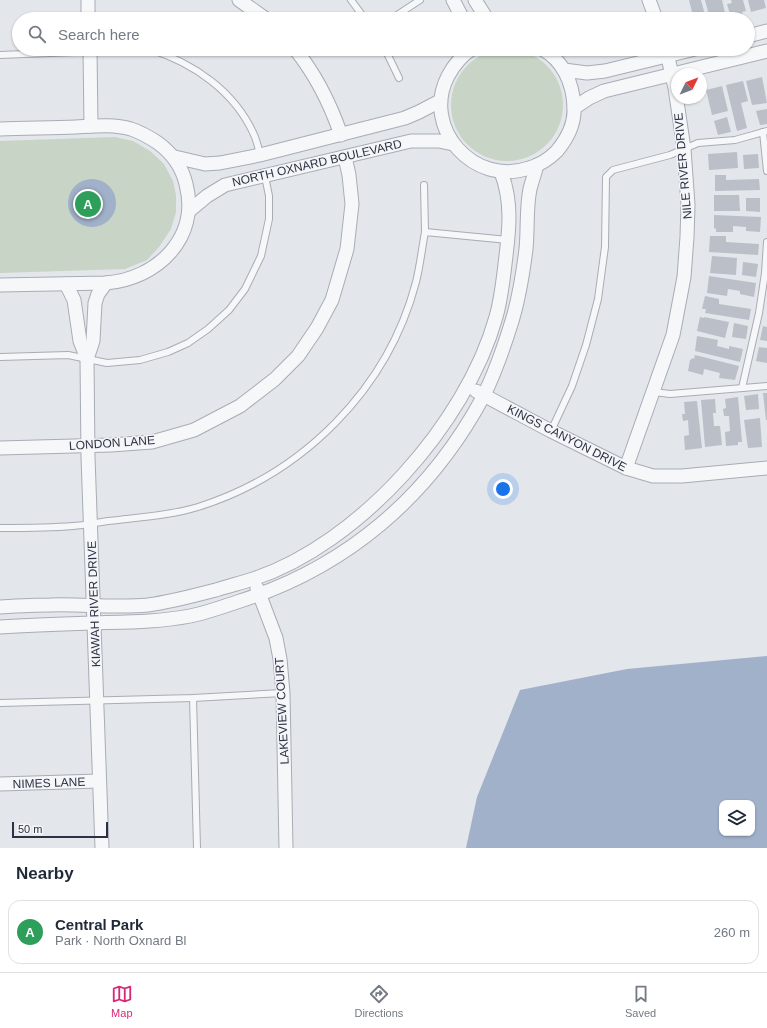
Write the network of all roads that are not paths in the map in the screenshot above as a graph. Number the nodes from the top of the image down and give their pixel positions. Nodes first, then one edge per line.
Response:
1 (88, 0) edge
2 (239, 0) edge
3 (351, 0) edge
4 (420, 0) edge
5 (453, 0) edge
6 (475, 0) edge
7 (649, 0) edge
8 (88, 12) edge
9 (256, 12) edge
10 (360, 12) edge
11 (401, 12) edge
12 (459, 12) edge
13 (483, 12) edge
14 (653, 12) edge
15 (767, 31) edge
16 (755, 34) edge
17 (767, 50) edge
18 (755, 53) edge
19 (0, 55) edge
20 (12, 55) edge
21 (90, 56) edge
22 (171, 56) edge
23 (301, 56) edge
24 (388, 56) edge
25 (463, 56) edge
26 (551, 56) edge
27 (654, 56) edge
28 (668, 56) edge
29 (743, 56) edge
30 (696, 68) edge
31 (564, 70) junction
32 (671, 70) edge
33 (671, 74) edge
34 (399, 78) dead end
35 (440, 101) junction
36 (677, 104) edge
37 (574, 108) junction
38 (91, 126) junction
39 (0, 129) edge
40 (765, 132) edge
41 (341, 135) junction
42 (453, 144) junction
43 (684, 149) junction
44 (260, 155) junction
45 (175, 157) junction
46 (345, 157) junction
47 (538, 166) junction
48 (767, 171) edge
49 (501, 172) junction
50 (265, 176) junction
51 (424, 185) dead end
52 (189, 211) junction
53 (425, 232) junction
54 (508, 240) junction
55 (767, 242) edge
56 (106, 283) junction
57 (66, 284) junction
58 (0, 285) edge
59 (0, 357) edge
60 (87, 359) junction
61 (767, 386) edge
62 (467, 387) junction
63 (742, 388) junction
64 (654, 392) junction
65 (483, 395) junction
66 (551, 431) junction
67 (88, 446) junction
68 (0, 448) edge
69 (626, 468) junction
70 (767, 468) edge
71 (90, 524) junction
72 (0, 528) edge
73 (253, 579) junction
74 (260, 595) junction
75 (94, 605) junction
76 (0, 606) edge
77 (95, 623) junction
78 (0, 627) edge
79 (283, 693) junction
80 (193, 698) junction
81 (97, 700) junction
82 (0, 703) edge
83 (99, 781) junction
84 (0, 784) edge
85 (102, 848) edge
86 (197, 848) edge
87 (286, 848) edge

1 - 8 street
2 - 9 street
3 - 10 lane
4 - 11 lane
5 - 12 street
6 - 13 street
7 - 14 street
15 - 16 street
17 - 18 street
19 - 20 lane
21 - 38 street
22 - 44 lane
23 - 41 street
24 - 34 lane
25 - 35 street
26 - 31 street
27 - 31 street
28 - 32 street, NILE RIVER DRIVE
29 - 30 street
31 - 37 street
33 - 37 street
35 - 41 street, NORTH OXNARD BOULEVARD
35 - 42 street
36 - 43 street, NILE RIVER DRIVE
37 - 47 street
38 - 39 street
38 - 45 street
40 - 43 lane
40 - 48 lane
41 - 44 street, NORTH OXNARD BOULEVARD
42 - 46 street, NORTH OXNARD BOULEVARD
42 - 49 street
43 - 64 street, NILE RIVER DRIVE
43 - 66 lane
44 - 45 street, NORTH OXNARD BOULEVARD
45 - 52 street
46 - 50 street, NORTH OXNARD BOULEVARD
46 - 67 street, LONDON LANE
47 - 49 street
47 - 65 street
49 - 54 street
50 - 52 street, NORTH OXNARD BOULEVARD
50 - 60 lane
51 - 53 lane
52 - 56 street
53 - 54 lane
53 - 71 lane
54 - 62 street
55 - 63 lane
56 - 57 street
56 - 60 street, KIAWAH RIVER DRIVE
57 - 58 street
57 - 60 street, KIAWAH RIVER DRIVE
59 - 60 lane
60 - 67 street, KIAWAH RIVER DRIVE
61 - 63 lane
62 - 65 street, KINGS CANYON DRIVE
62 - 73 street
63 - 64 lane
64 - 69 street, NILE RIVER DRIVE
65 - 66 street, KINGS CANYON DRIVE
65 - 74 street
66 - 69 street, KINGS CANYON DRIVE
67 - 68 street, LONDON LANE
67 - 71 street, KIAWAH RIVER DRIVE
69 - 70 street, KINGS CANYON DRIVE
71 - 72 lane
71 - 75 street, KIAWAH RIVER DRIVE
73 - 74 street, LAKEVIEW COURT
73 - 75 street
74 - 77 street
74 - 79 street, LAKEVIEW COURT
75 - 76 street
75 - 77 street, KIAWAH RIVER DRIVE
77 - 78 street
77 - 81 street, KIAWAH RIVER DRIVE
79 - 80 lane
79 - 87 street, LAKEVIEW COURT
80 - 81 lane
80 - 86 lane
81 - 82 lane
81 - 83 street, KIAWAH RIVER DRIVE
83 - 84 street, NIMES LANE
83 - 85 street, KIAWAH RIVER DRIVE

